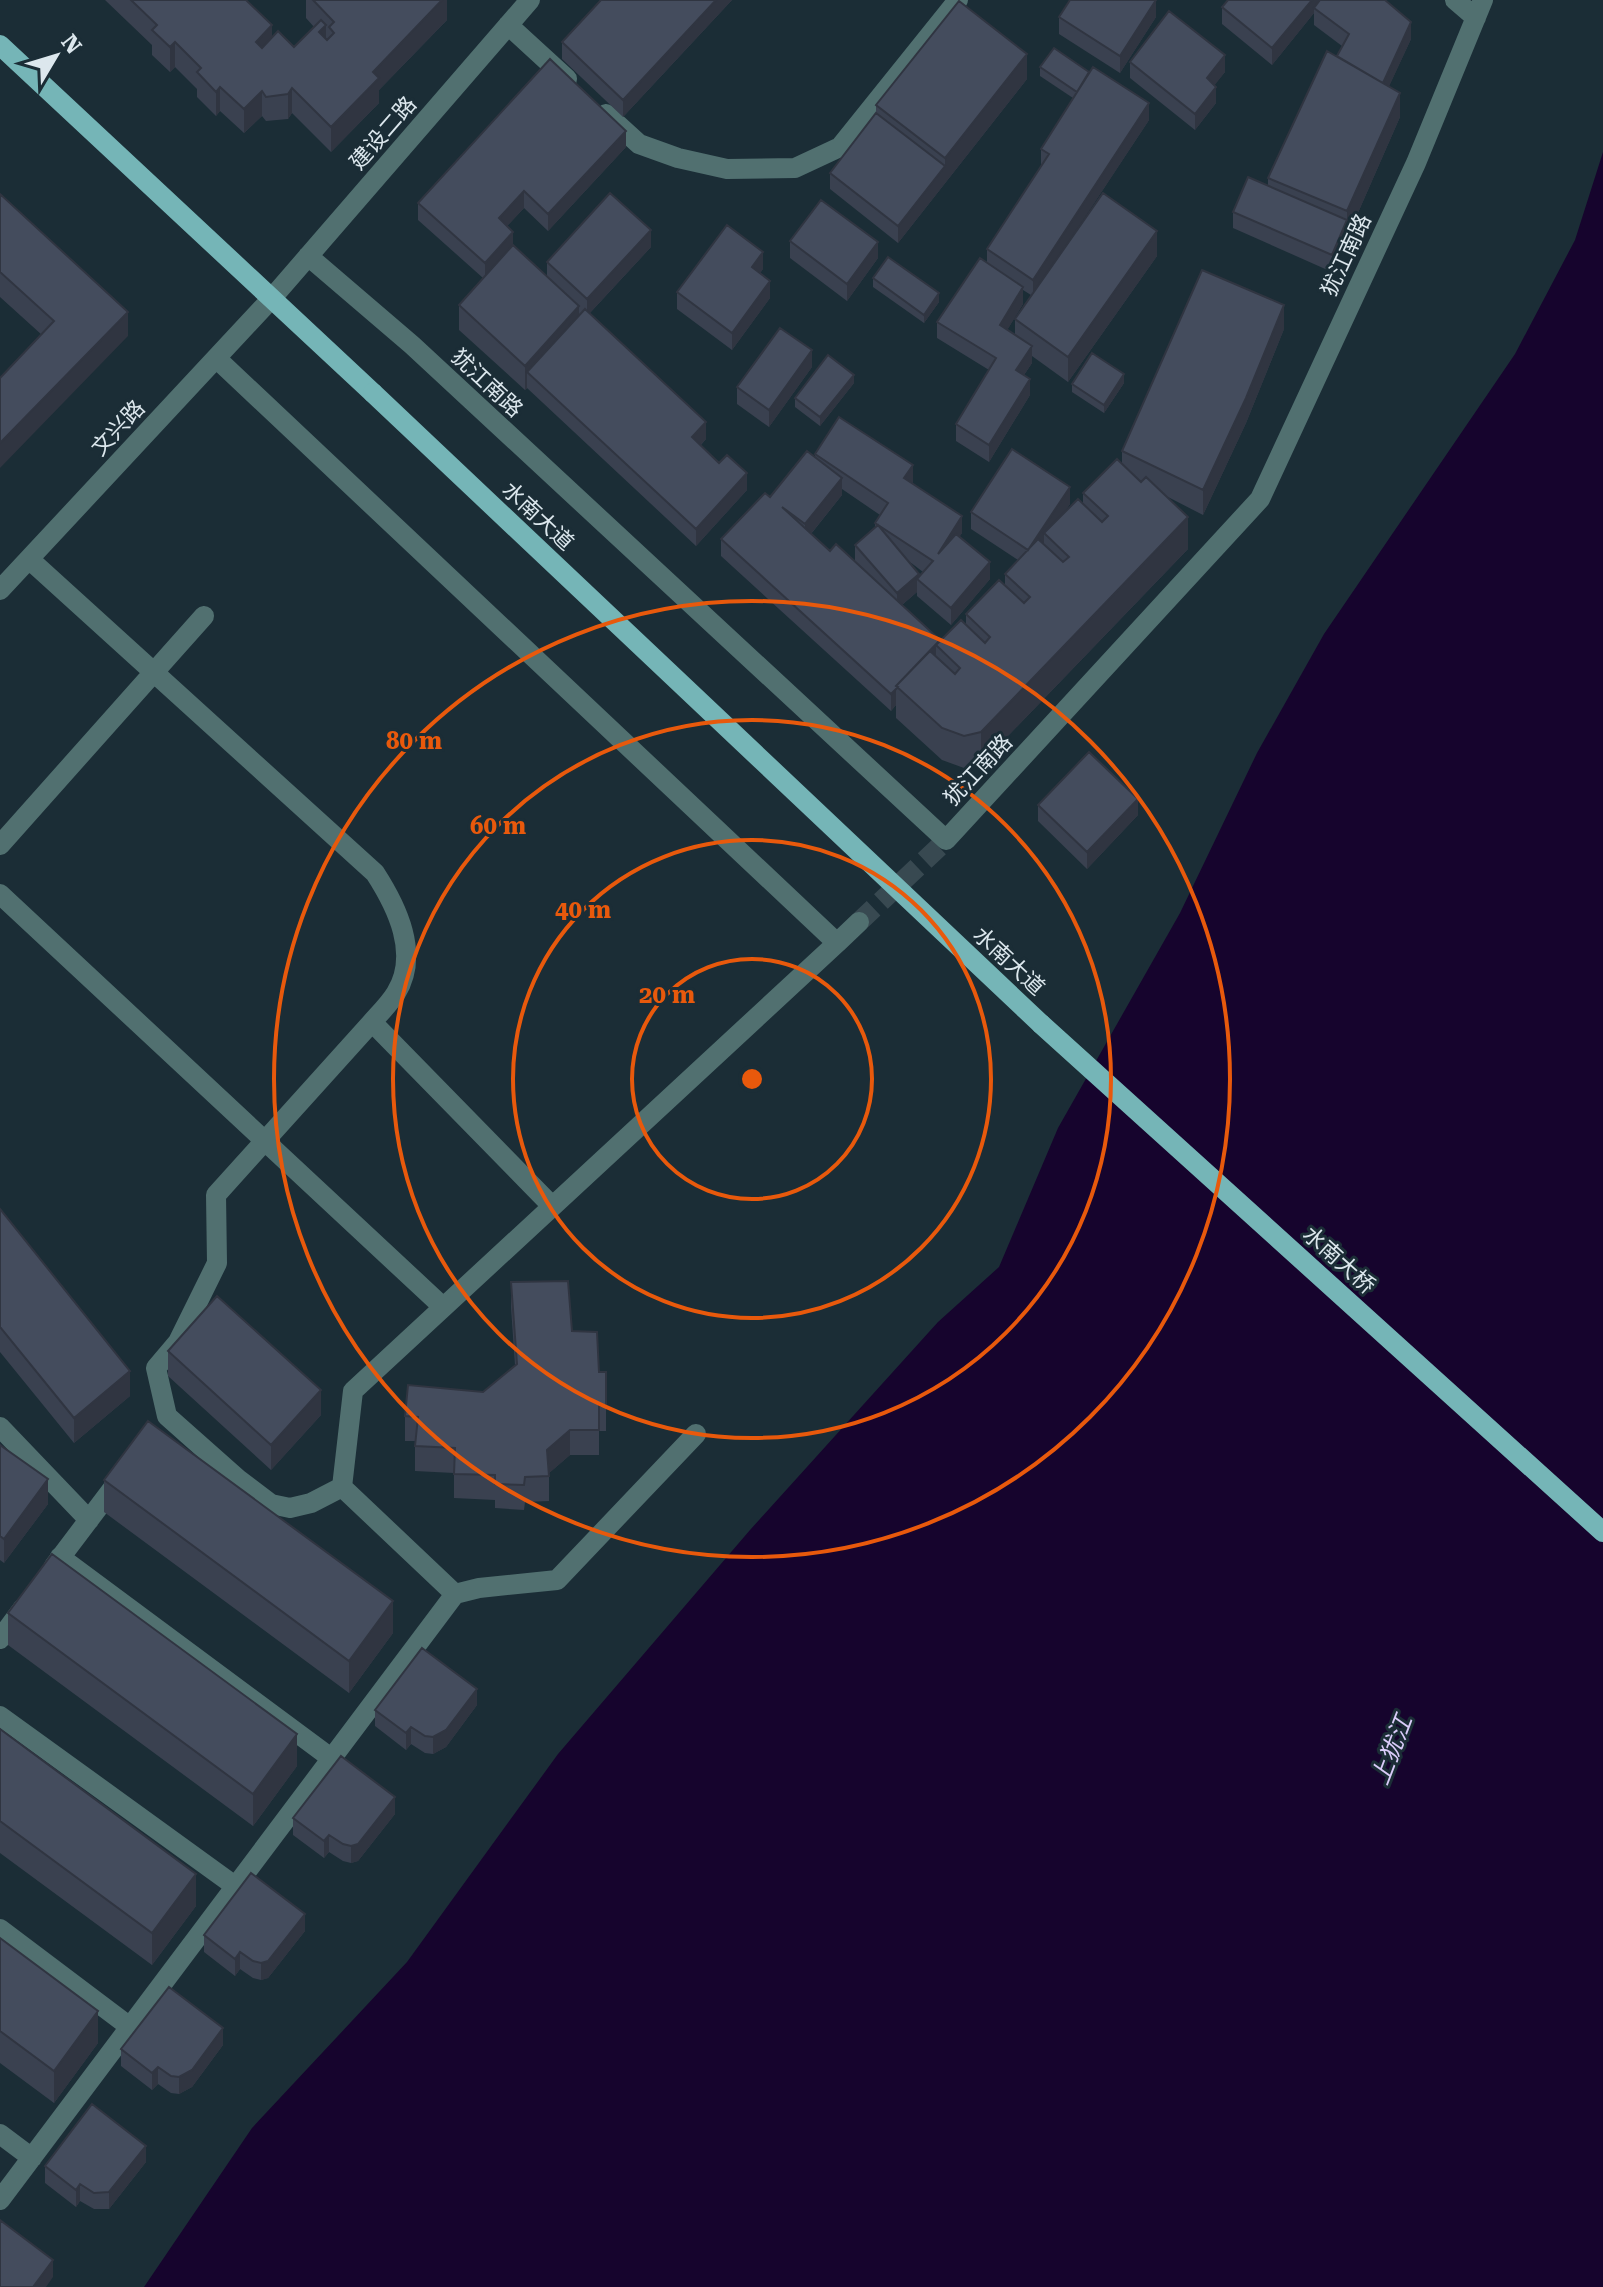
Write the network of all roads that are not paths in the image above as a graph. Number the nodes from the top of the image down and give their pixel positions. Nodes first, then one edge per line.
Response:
1 (530, 0) edge
2 (958, 0) edge
3 (1455, 0) edge
4 (1479, 9) edge
5 (508, 25) junction
6 (0, 45) edge
7 (308, 256) junction
8 (272, 298) junction
9 (216, 358) junction
10 (29, 559) junction
11 (0, 590) edge
12 (204, 616) dead end
13 (155, 671) junction
14 (0, 845) edge
15 (0, 894) edge
16 (859, 922) tunnel mouth
17 (837, 943) junction
18 (372, 1022) junction
19 (1041, 1024) joint
20 (265, 1141) junction
21 (552, 1206) junction
22 (443, 1307) junction
23 (0, 1427) edge
24 (696, 1434) dead end
25 (132, 1462) edge
26 (342, 1487) junction
27 (89, 1520) junction
28 (1603, 1532) edge
29 (60, 1557) junction
30 (455, 1594) junction
31 (3, 1630) edge
32 (0, 1716) edge
33 (331, 1758) junction
34 (235, 1886) junction
35 (0, 1929) edge
36 (130, 2027) junction
37 (0, 2134) edge
38 (32, 2158) junction
39 (0, 2200) edge

1 - 5 street, 建设二路
2 - 5 street
3 - 4 street
4 - 7 street, 犹江南路
5 - 7 street, 建设二路
6 - 8 main road, 水南大道
7 - 8 street, 建设二路
8 - 9 street, 文兴路
8 - 19 main road, 水南大道, bridge
9 - 10 street, 文兴路
9 - 17 street
10 - 11 street, 文兴路
10 - 13 street
12 - 13 street
13 - 14 street
13 - 18 street
15 - 20 street
16 - 17 street
17 - 21 street
18 - 20 street
18 - 21 street
19 - 28 main road, 水南大桥
20 - 22 street
20 - 26 street
21 - 22 street
22 - 26 street
23 - 27 street
24 - 30 street
25 - 27 street
26 - 30 street
27 - 29 street
29 - 31 street
29 - 33 street
30 - 33 street
32 - 34 street
33 - 34 street
34 - 36 street
35 - 36 street
36 - 38 street
37 - 38 street
38 - 39 street

